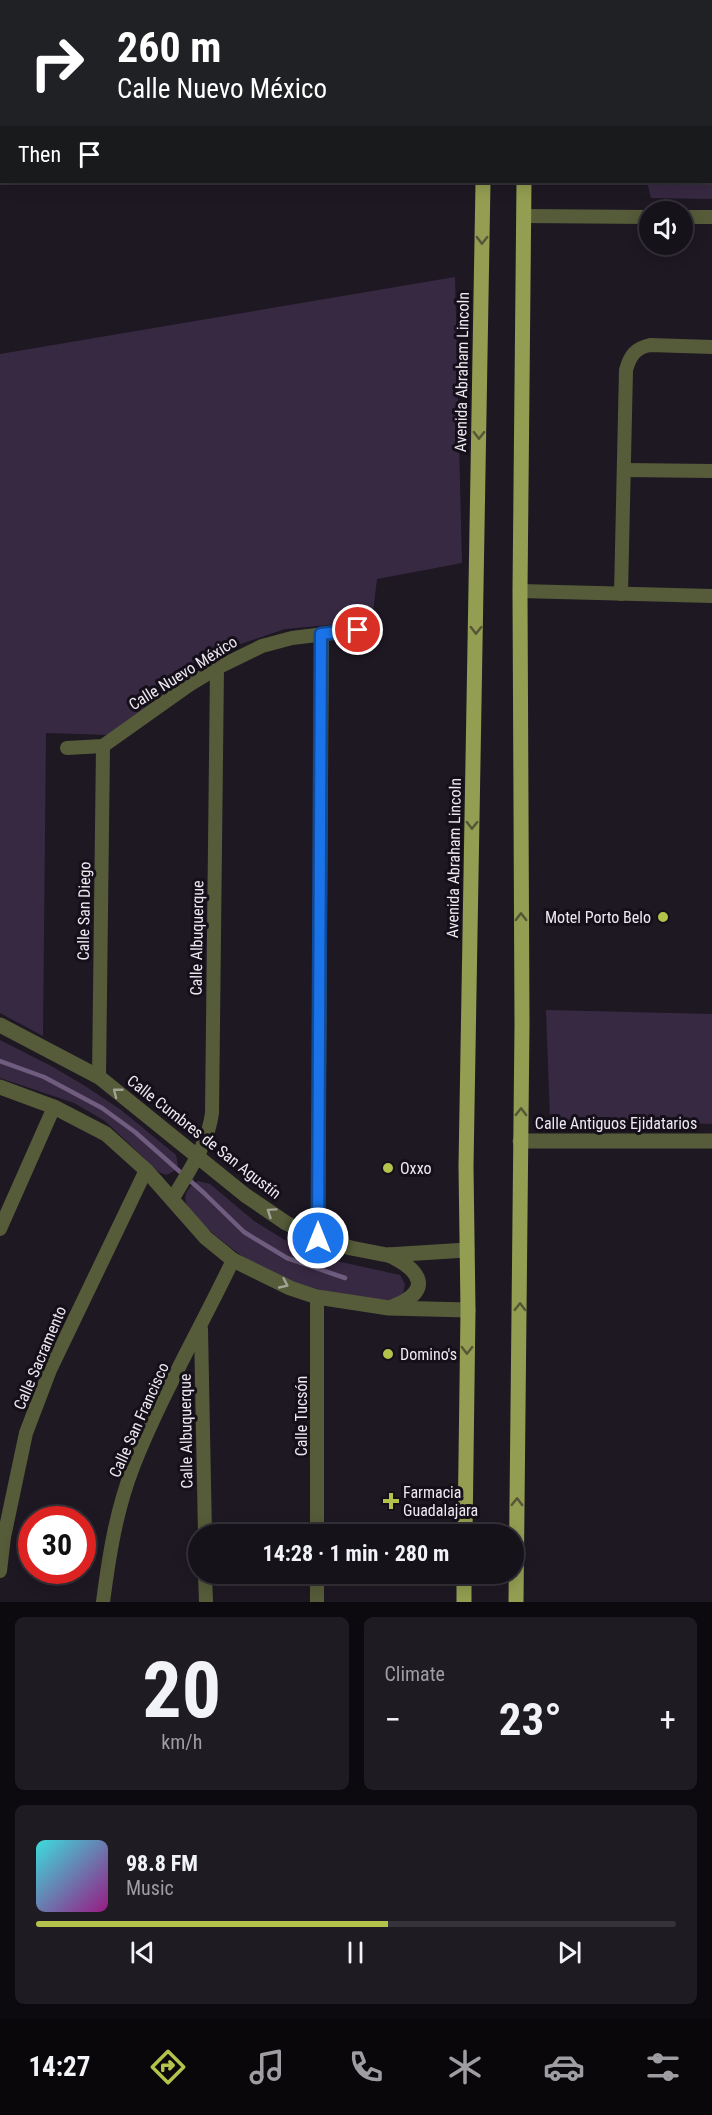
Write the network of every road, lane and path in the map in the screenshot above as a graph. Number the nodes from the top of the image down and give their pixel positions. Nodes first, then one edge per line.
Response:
1 (483, 183) edge
2 (524, 183) edge
3 (524, 216) junction
4 (639, 217) edge
5 (693, 217) edge
6 (712, 217) edge
7 (712, 347) edge
8 (624, 470) junction
9 (712, 471) edge
10 (520, 591) junction
11 (621, 594) junction
12 (712, 596) edge
13 (358, 630) dead end
14 (321, 634) junction
15 (217, 668) junction
16 (103, 746) junction
17 (67, 748) dead end
18 (0, 1025) edge
19 (99, 1077) junction
20 (0, 1087) edge
21 (54, 1107) junction
22 (712, 1141) edge
23 (520, 1142) junction
24 (198, 1155) junction
25 (146, 1170) junction
26 (172, 1200) junction
27 (0, 1229) edge
28 (318, 1238) junction
29 (467, 1250) junction
30 (387, 1255) junction
31 (233, 1260) junction
32 (317, 1297) junction
33 (390, 1308) junction
34 (468, 1310) junction
35 (201, 1327) junction
36 (205, 1524) edge
37 (317, 1524) edge
38 (465, 1524) edge
39 (0, 1571) edge
40 (205, 1584) edge
41 (317, 1584) edge
42 (464, 1584) edge
43 (104, 1602) edge
44 (206, 1602) edge
45 (317, 1602) edge
46 (464, 1602) edge
47 (516, 1602) edge

1 -> 29 main road, Avenida Abraham Lincoln
2 - 3 main road
3 - 4 street
3 - 10 main road
5 - 6 street
7 - 8 street
8 - 9 street
8 - 11 street
10 - 11 street
23 -> 10 main road
11 - 12 street
13 - 14 street, Calle Nuevo México
14 - 15 street, Calle Nuevo México
14 - 28 street
15 - 16 street, Calle Nuevo México
15 - 24 street, Calle Albuquerque
16 - 17 street
16 - 19 street, Calle San Diego
18 - 19 street, Calle Cumbres de San Agustín
24 -> 19 street, Calle Cumbres de San Agustín
20 - 21 street
21 - 25 street
21 - 27 street
22 - 23 street, Calle Antiguos Ejidatarios
47 -> 23 main road
24 - 26 street, Calle Albuquerque
28 -> 24 street, Calle Cumbres de San Agustín
25 - 26 street
25 - 39 street, Calle Sacramento
26 - 31 street
28 - 30 street, Calle Cumbres de San Agustín
29 - 30 street, Calle Cumbres de San Agustín
29 - 34 main road, Avenida Abraham Lincoln
30 - 33 street
31 -> 32 street
31 - 35 street, Calle San Francisco
32 - 33 street
32 - 37 street, Calle Tucsón
33 - 34 street
34 -> 38 main road, Avenida Abraham Lincoln
35 - 36 street, Calle Albuquerque
35 - 43 street, Calle San Francisco
40 - 44 street
41 - 45 street
42 - 46 main road

